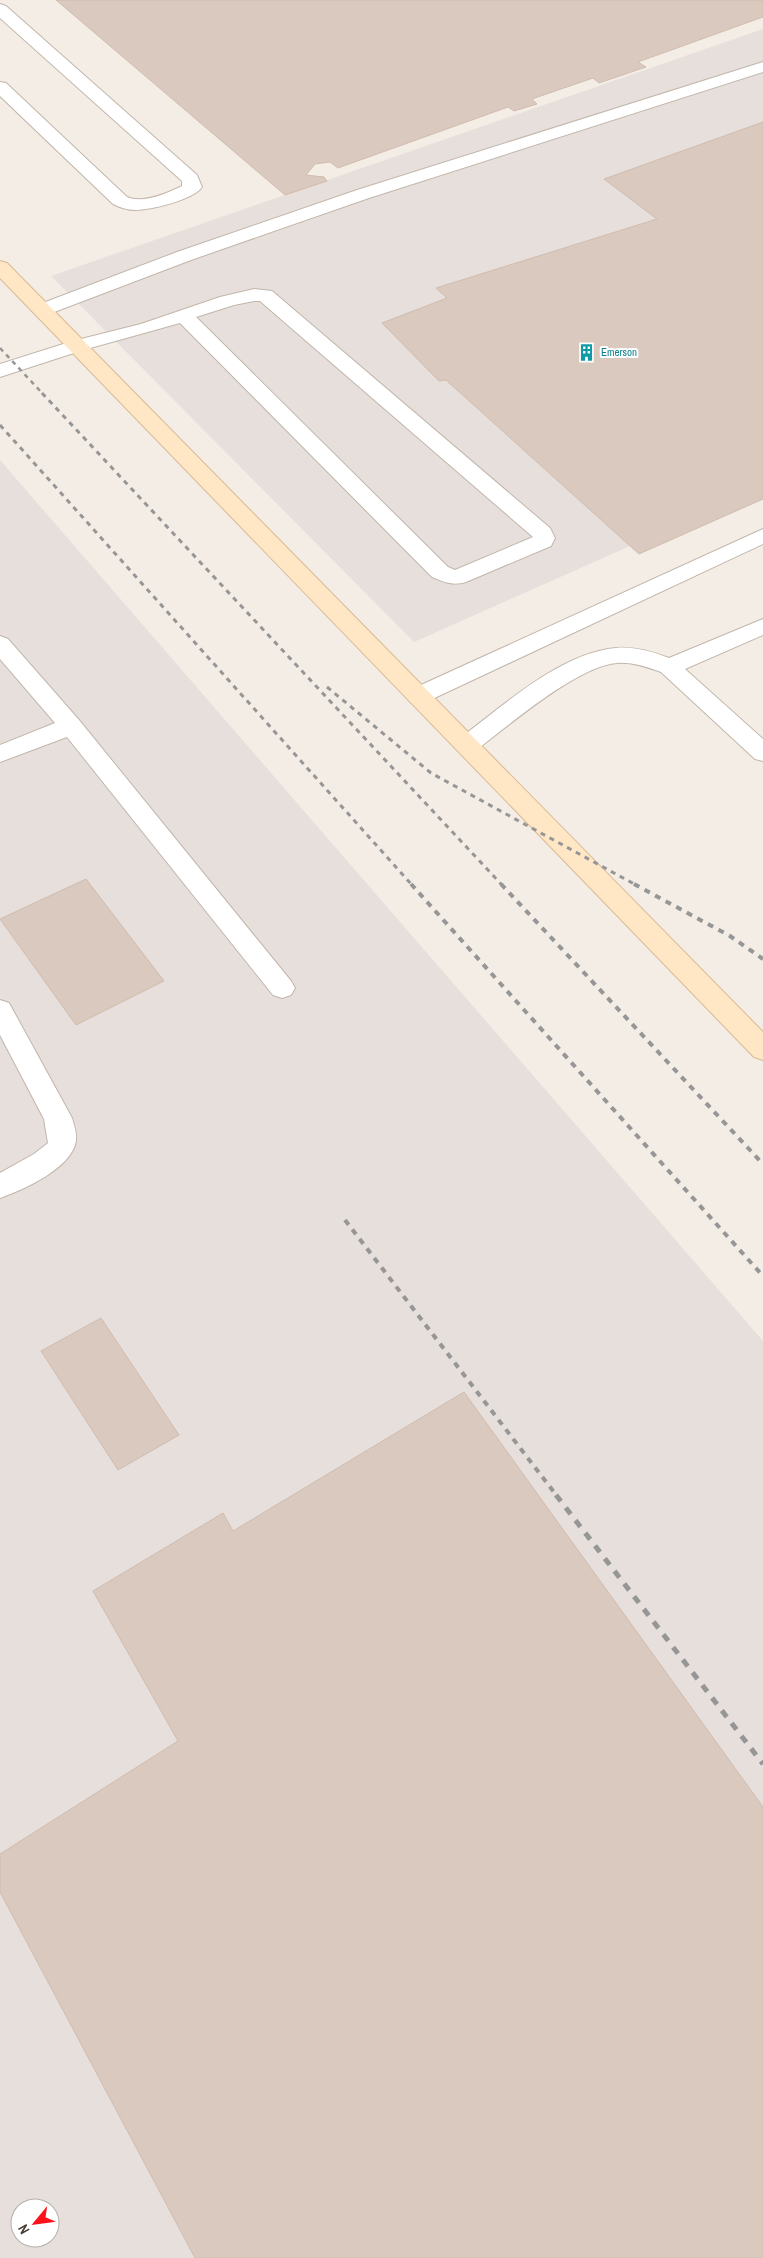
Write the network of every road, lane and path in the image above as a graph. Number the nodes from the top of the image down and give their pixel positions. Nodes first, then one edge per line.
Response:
1 (0, 9) edge
2 (763, 67) edge
3 (0, 87) edge
4 (0, 267) edge
5 (42, 310) junction
6 (183, 315) junction
7 (76, 346) junction
8 (0, 372) edge
9 (763, 536) edge
10 (763, 626) edge
11 (0, 644) edge
12 (669, 667) junction
13 (418, 696) junction
14 (72, 726) junction
15 (467, 745) junction
16 (0, 754) edge
17 (763, 754) edge
18 (282, 988) dead end
19 (0, 1010) edge
20 (763, 1049) edge
21 (0, 1186) edge

1 - 3 street
2 - 5 street
4 - 5 street
5 - 7 street
6 - 6 street
6 - 7 street
7 - 8 street
7 - 13 street
9 - 13 street
10 - 12 street
11 - 14 street
12 - 15 street
12 - 17 street
13 - 15 street
14 - 16 street
14 - 18 street
15 - 20 street
19 - 21 street

